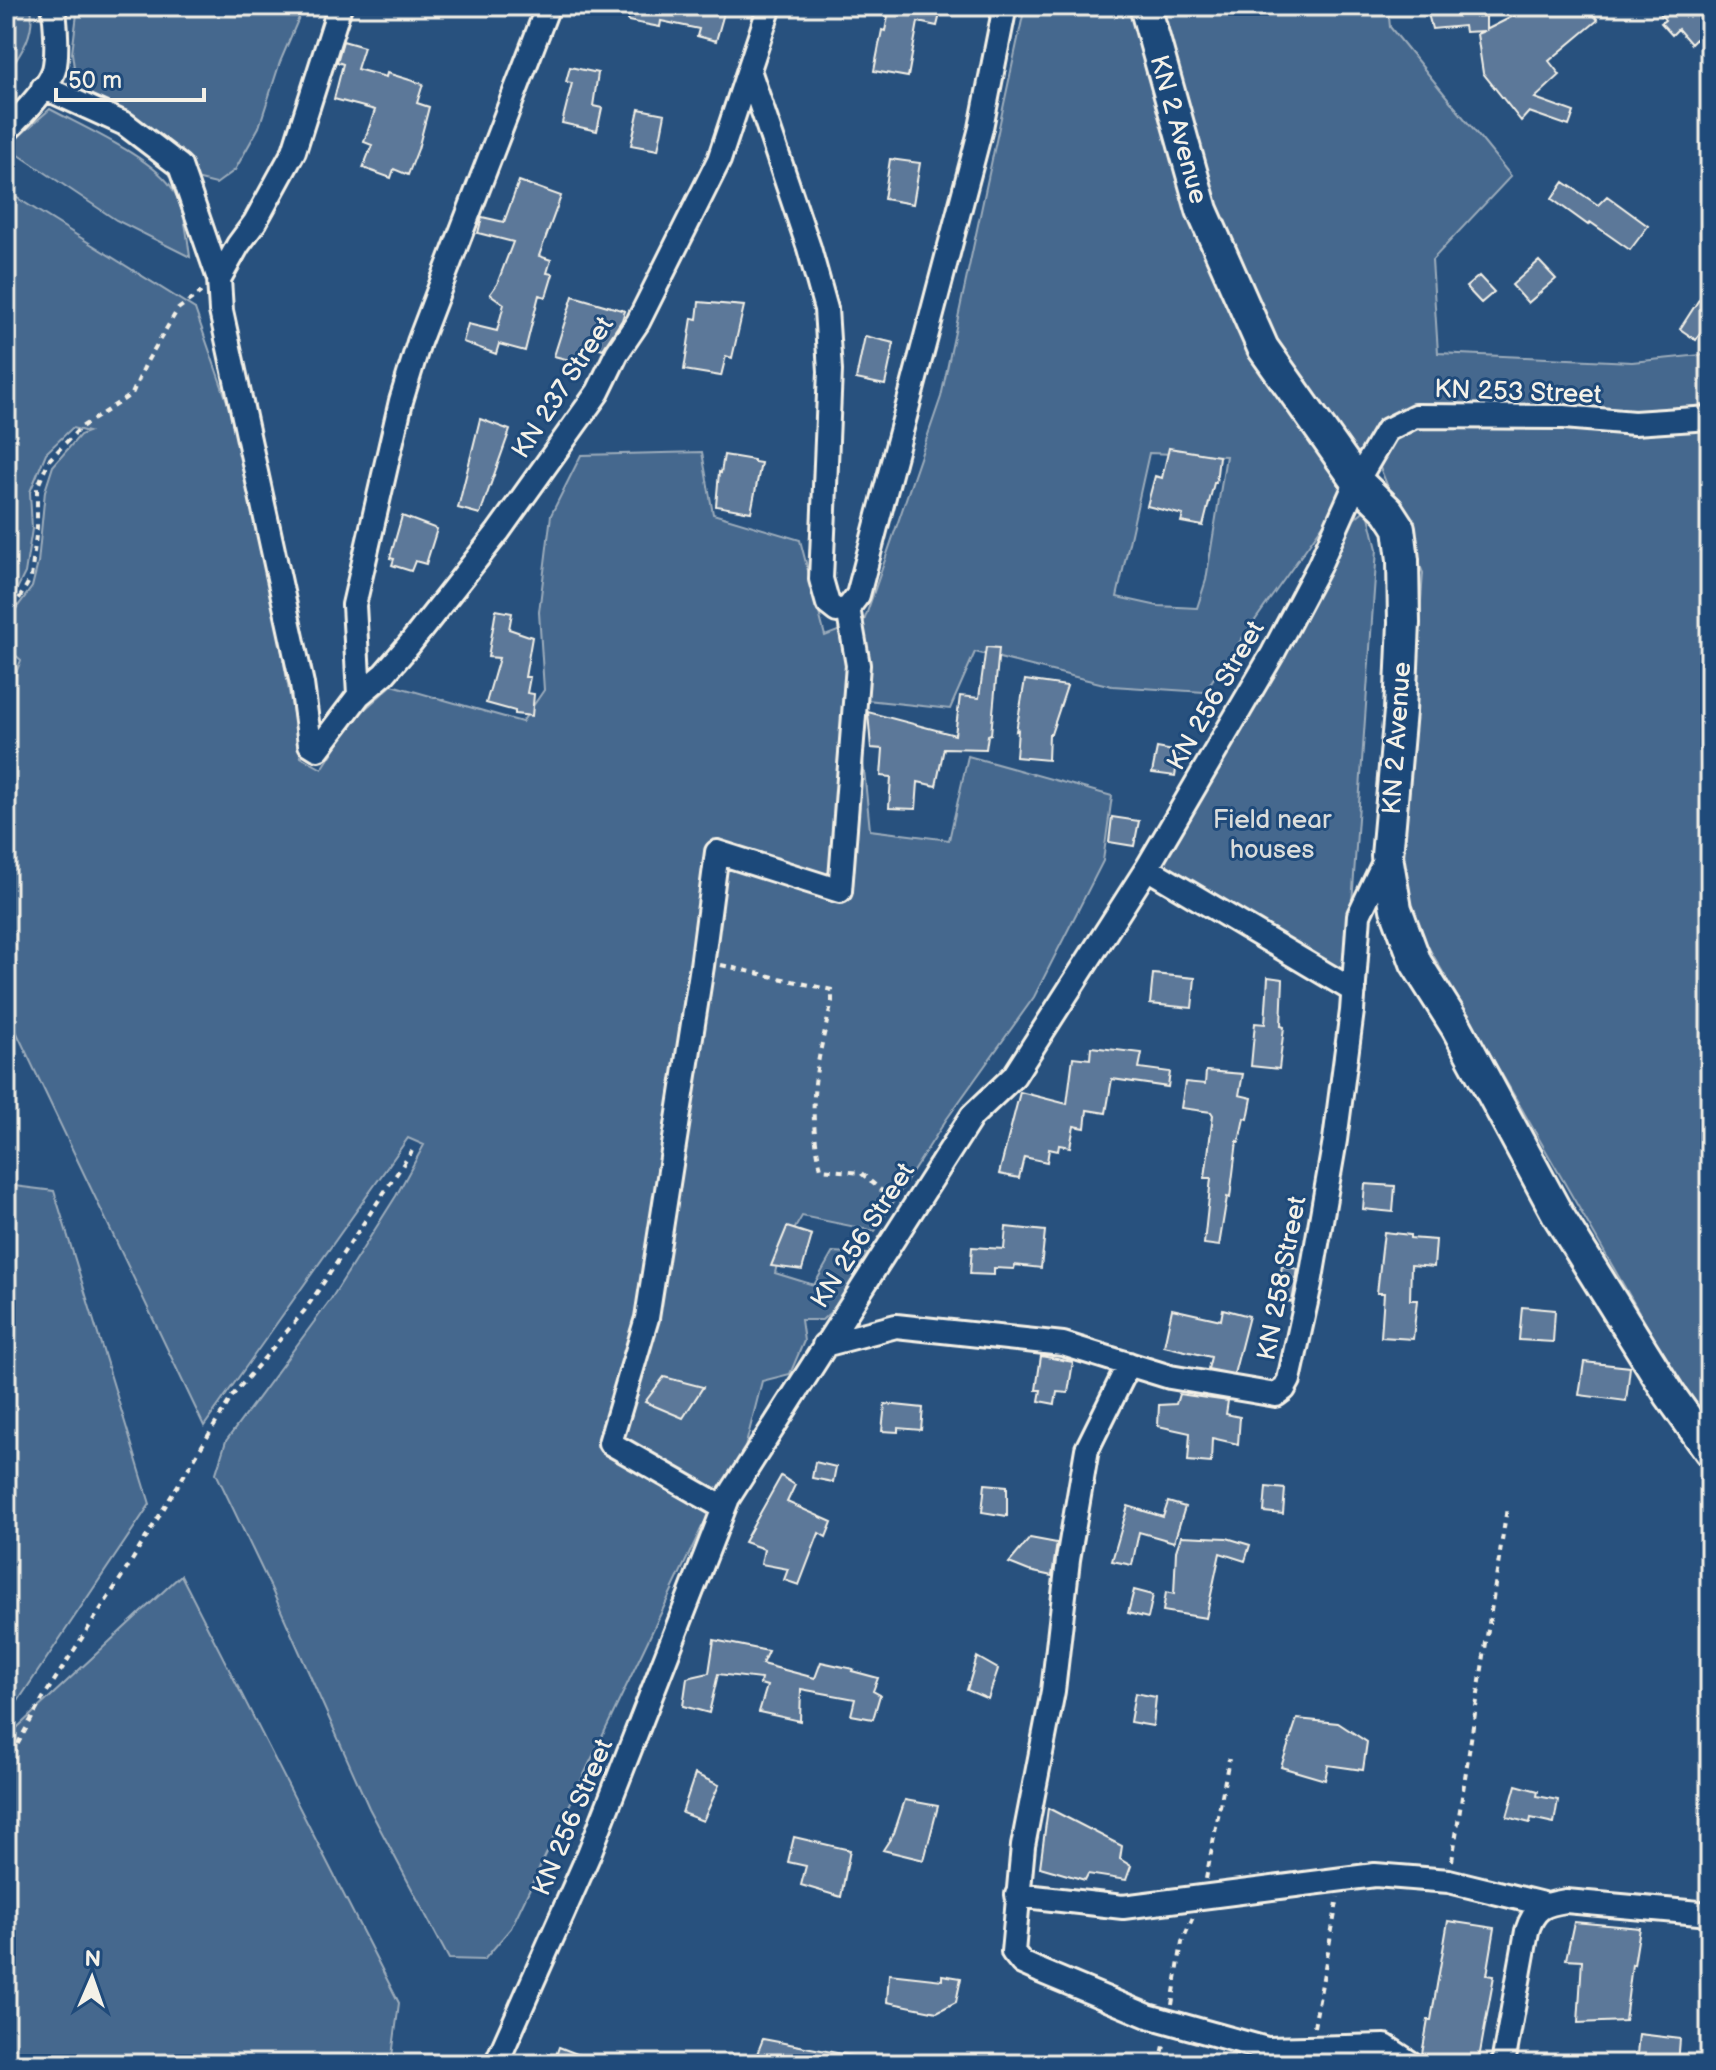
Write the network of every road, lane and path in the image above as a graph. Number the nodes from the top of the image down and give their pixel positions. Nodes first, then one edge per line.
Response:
1 (53, 6) edge
2 (340, 6) edge
3 (548, 6) edge
4 (770, 6) edge
5 (1005, 6) edge
6 (1145, 6) edge
7 (750, 73) junction
8 (43, 87) junction
9 (6, 131) edge
10 (219, 279) junction
11 (1710, 418) edge
12 (1357, 481) junction
13 (848, 608) junction
14 (13, 609) dead end
15 (359, 695) junction
16 (1387, 856) junction
17 (1147, 868) junction
18 (703, 961) junction
19 (1354, 991) junction
20 (412, 1151) dead end
21 (918, 1199) junction
22 (824, 1345) junction
23 (1129, 1364) junction
24 (1710, 1451) edge
25 (724, 1508) junction
26 (1507, 1508) dead end
27 (6, 1765) edge
28 (1341, 1879) junction
29 (1449, 1881) junction
30 (1017, 1895) junction
31 (1543, 1904) junction
32 (1710, 1914) edge
33 (1507, 2041) junction
34 (1311, 2048) junction
35 (496, 2064) edge
36 (1412, 2064) edge
37 (1492, 2064) edge
38 (1503, 2064) edge

1 - 8 street
2 - 10 street
3 - 15 street
4 - 7 street, KN 237 Street
5 - 13 street
6 - 12 main road, KN 2 Avenue
7 - 13 street
7 - 15 street, KN 237 Street
8 - 9 street
8 - 10 street
10 - 14 path
10 - 15 street, KN 237 Street
11 - 12 street, KN 253 Street
12 - 16 main road, KN 2 Avenue
12 - 17 street, KN 256 Street
13 - 18 street
16 - 19 street, KN 258 Street
16 - 24 main road, KN 2 Avenue
17 - 19 street
17 - 21 street, KN 256 Street
18 - 21 path
18 - 25 street
19 - 23 street, KN 258 Street
20 - 27 path
21 - 22 street, KN 256 Street
22 - 23 street, KN 258 Street
22 - 25 street, KN 256 Street
23 - 30 street
25 - 35 street, KN 256 Street
26 - 29 path
28 - 29 street
28 - 30 street
28 - 34 path
29 - 31 street
30 - 34 street
31 - 32 street
31 - 33 street
33 - 37 street
33 - 38 street
34 - 36 street

